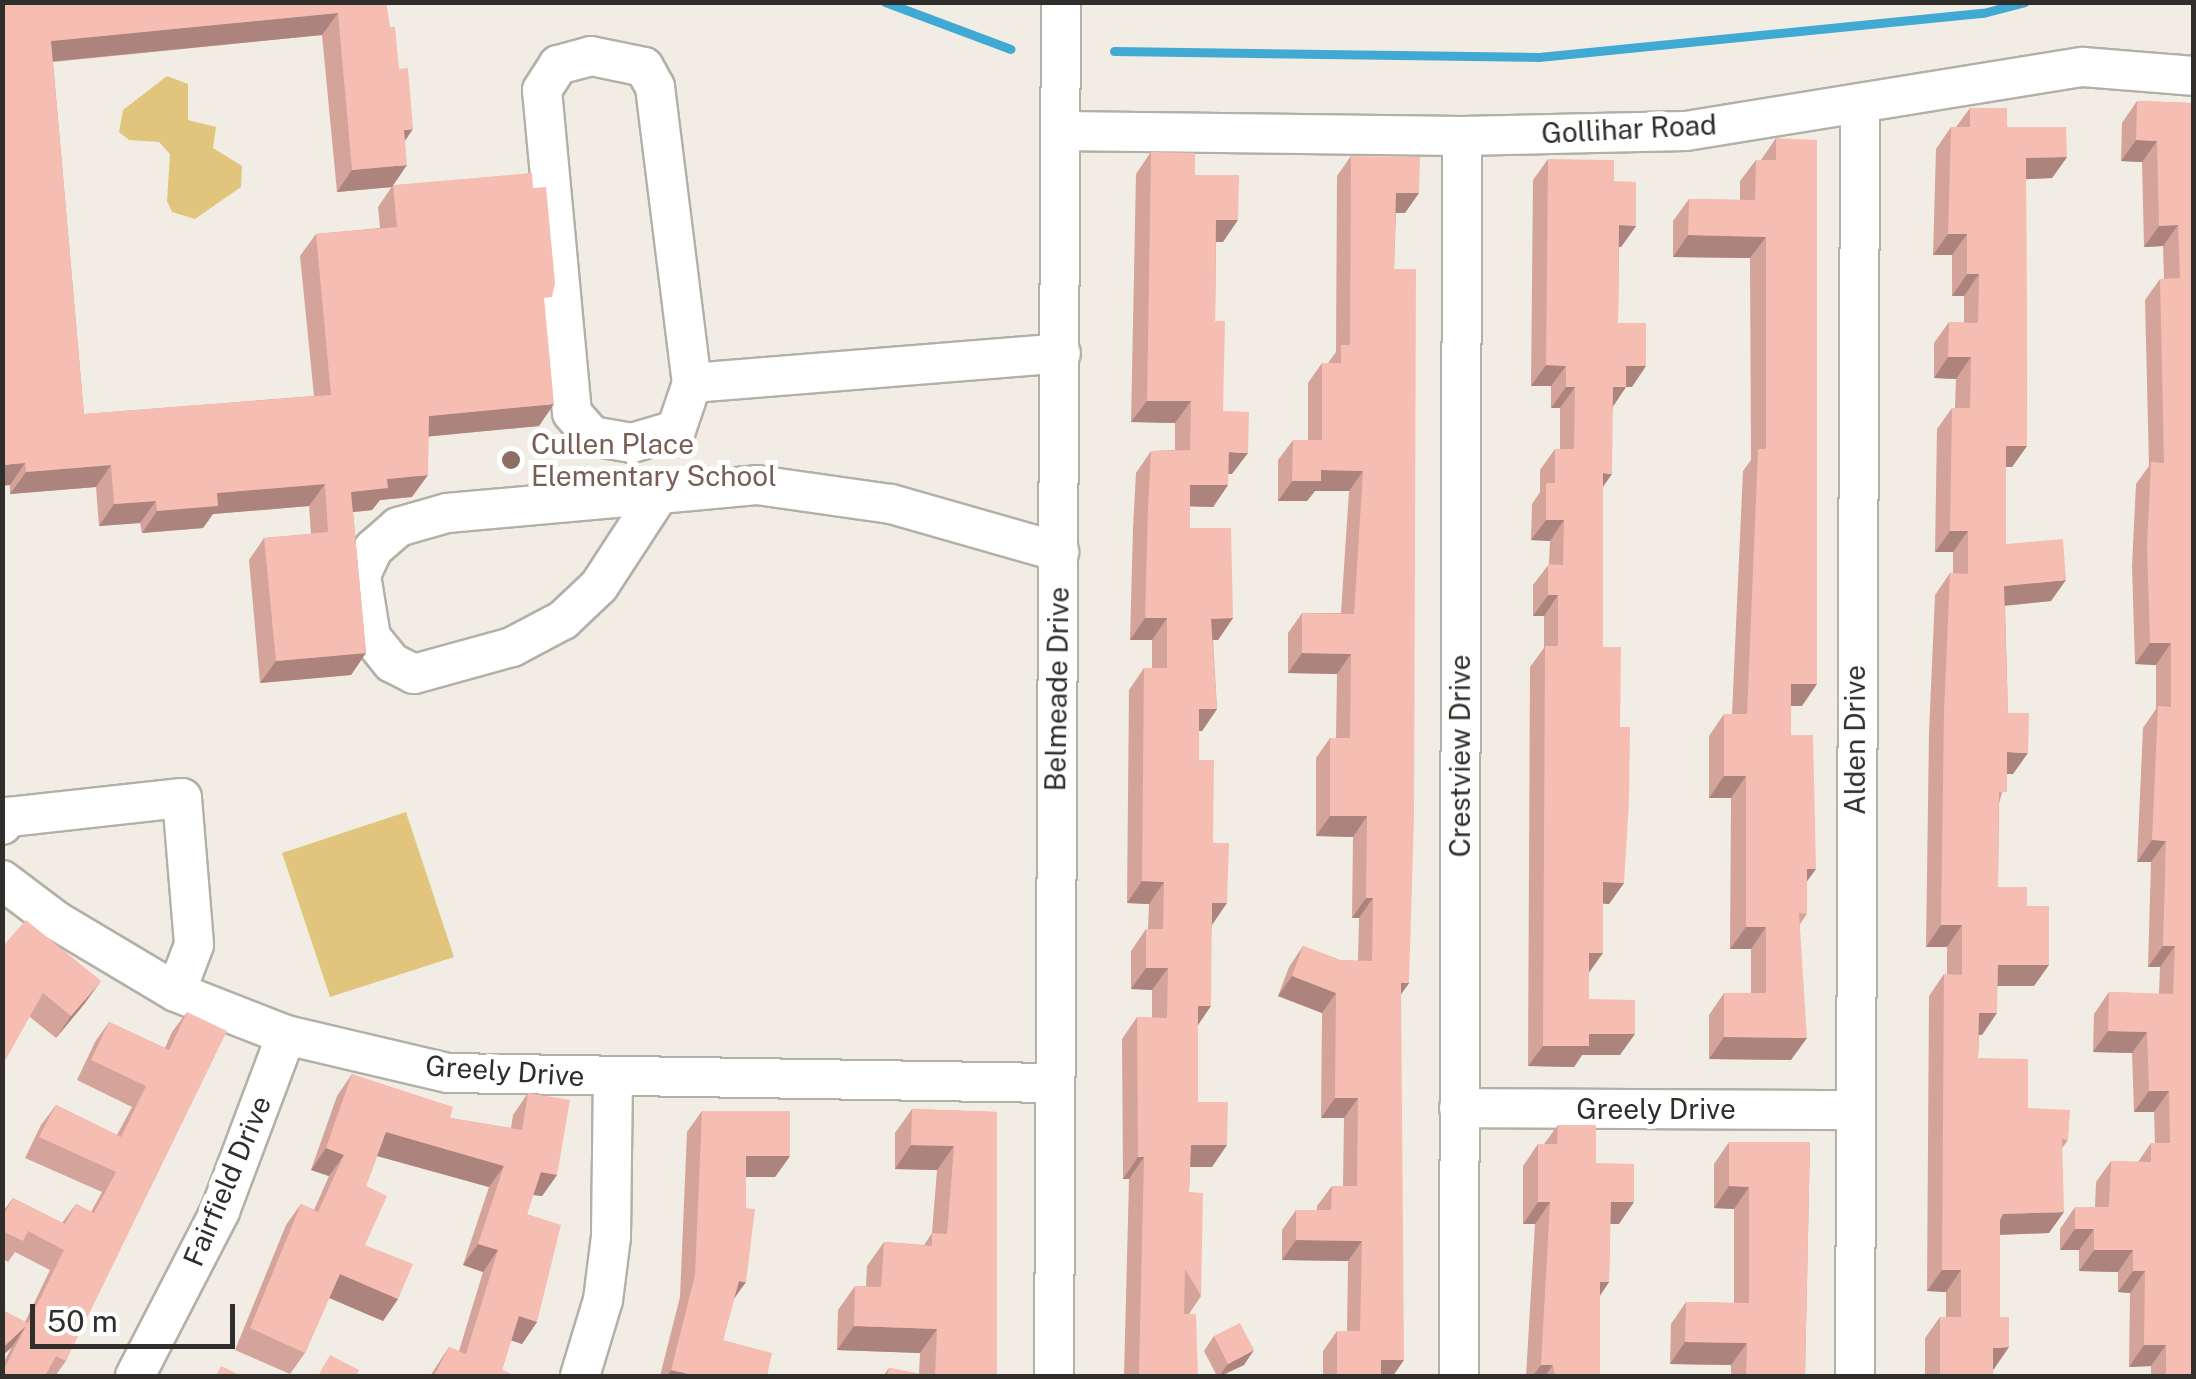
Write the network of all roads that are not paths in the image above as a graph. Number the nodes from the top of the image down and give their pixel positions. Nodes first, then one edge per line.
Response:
1 (1061, 2) edge
2 (2194, 76) edge
3 (1860, 103) junction
4 (1060, 130) junction
5 (1462, 136) junction
6 (1061, 354) junction
7 (692, 383) junction
8 (658, 494) junction
9 (1058, 552) junction
10 (2, 825) edge
11 (2, 880) edge
12 (176, 992) junction
13 (286, 1035) junction
14 (613, 1078) junction
15 (1053, 1083) junction
16 (1460, 1108) junction
17 (1852, 1110) junction
18 (135, 1376) edge
19 (580, 1376) edge
20 (1054, 1376) edge
21 (1459, 1376) edge
22 (1855, 1376) edge

1 - 4 street, Belmeade Drive
2 - 3 street, Gollihar Road
3 - 5 street, Gollihar Road
3 - 17 street, Alden Drive
4 - 5 street, Gollihar Road
4 - 6 street, Belmeade Drive
5 - 16 street, Crestview Drive
6 - 7 street
6 - 9 street, Belmeade Drive
7 - 7 street
8 - 8 street
8 - 9 street
9 - 15 street, Belmeade Drive
10 - 12 street
11 - 12 street, Greely Drive
12 - 13 street, Greely Drive
13 - 14 street, Greely Drive
13 - 18 street, Fairfield Drive
14 - 15 street, Greely Drive
14 - 19 street
15 - 20 street, Belmeade Drive
16 - 17 street, Greely Drive
16 - 21 street, Crestview Drive
17 - 22 street, Alden Drive

